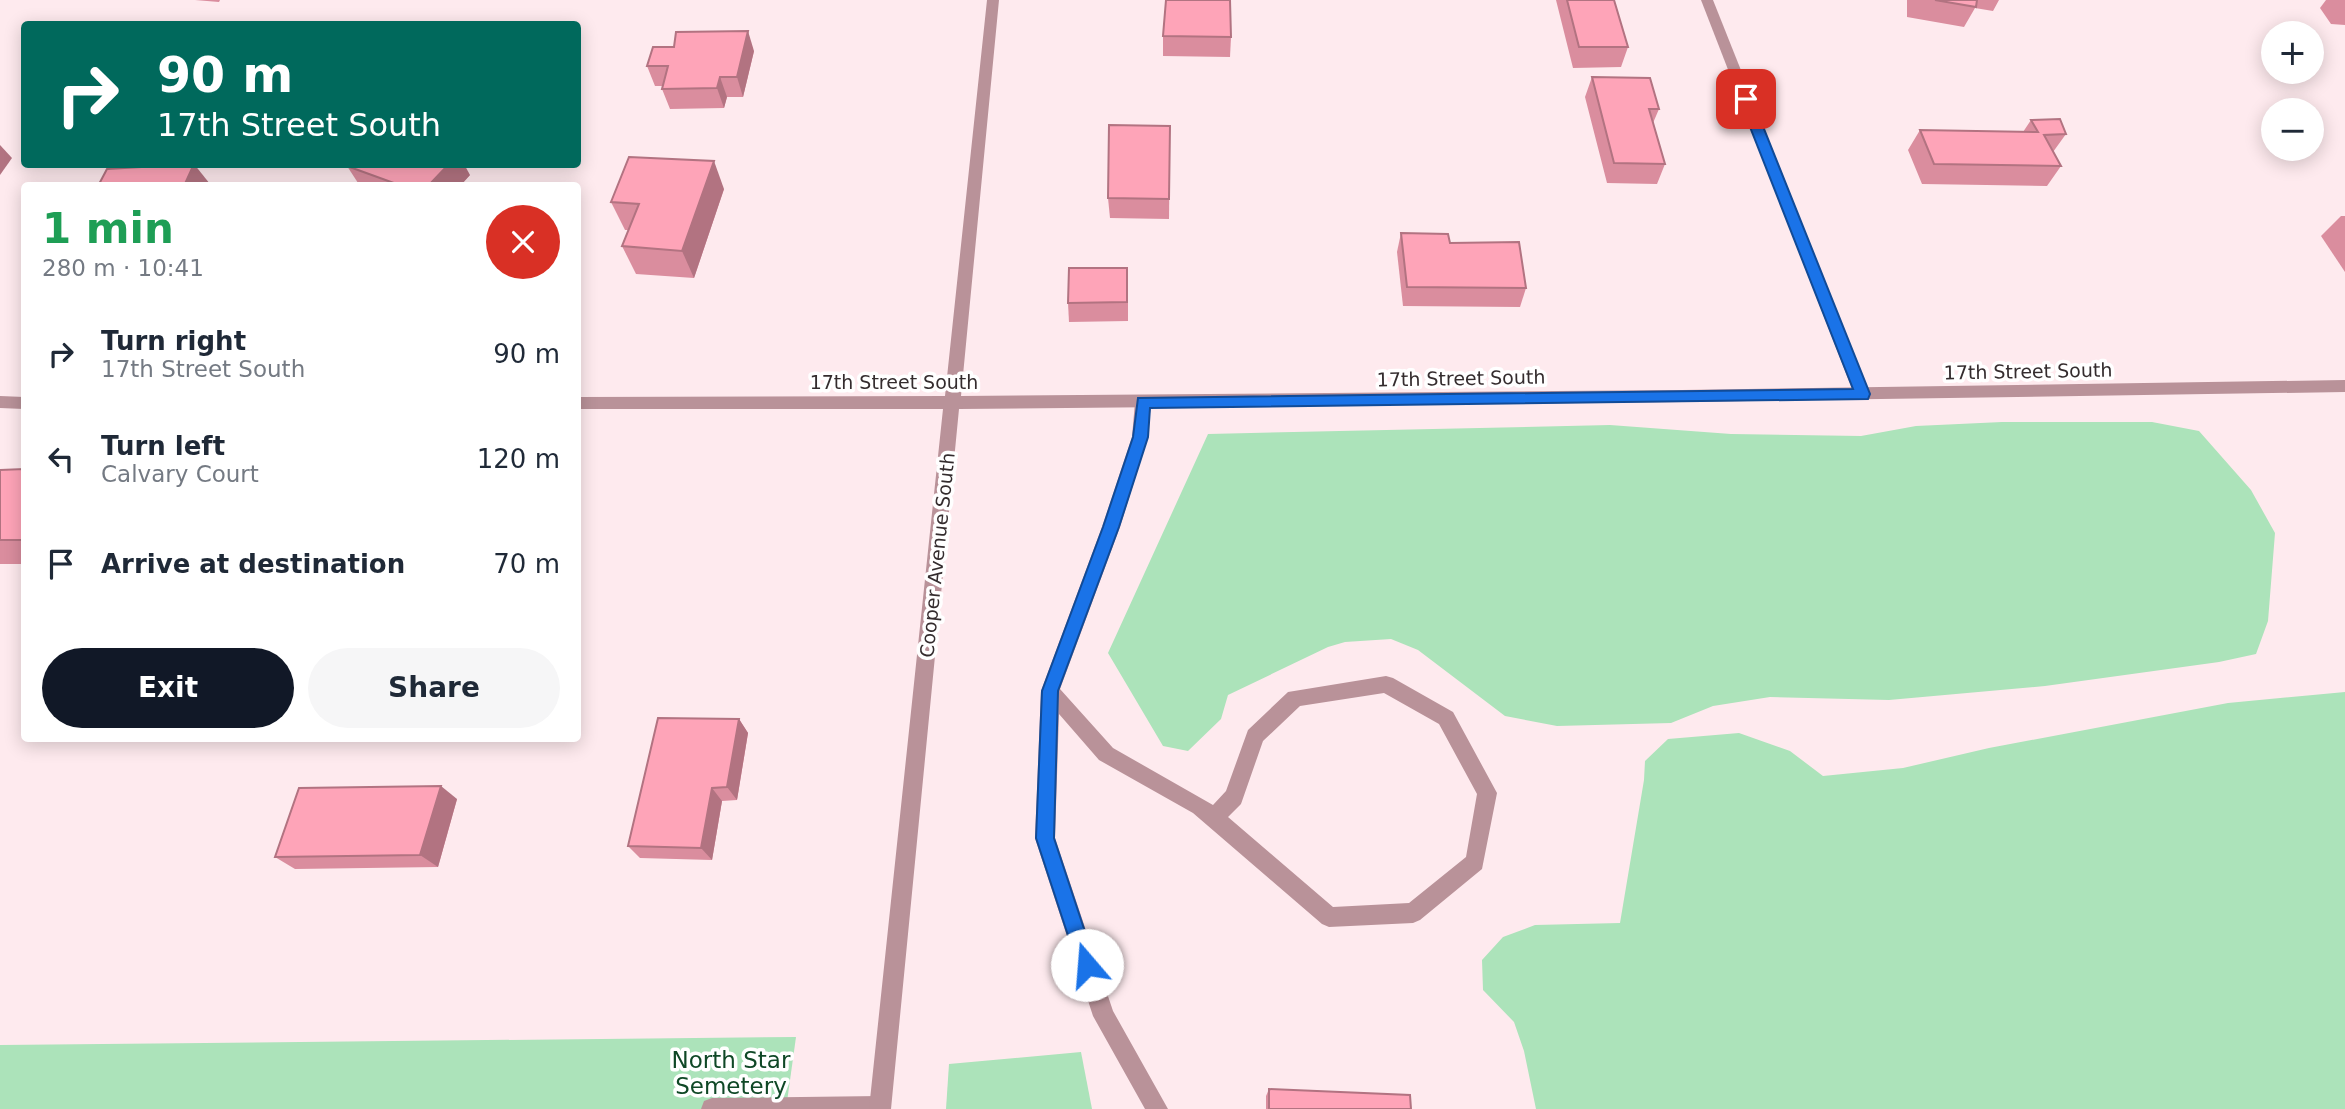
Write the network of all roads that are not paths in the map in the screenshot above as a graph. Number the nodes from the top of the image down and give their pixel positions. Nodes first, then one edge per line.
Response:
1 (993, 0) edge
2 (1707, 0) edge
3 (2345, 386) edge
4 (1862, 394) junction
5 (0, 402) edge
6 (21, 402) edge
7 (1143, 402) junction
8 (581, 403) edge
9 (953, 403) junction
10 (1050, 691) junction
11 (1214, 818) junction
12 (880, 1108) edge
13 (712, 1109) edge
14 (1157, 1109) edge

1 - 9 street, Cooper Avenue South
2 - 4 street
3 - 4 street, 17th Street South
4 - 7 street, 17th Street South
5 - 6 street
7 - 9 street, 17th Street South
7 - 10 street
8 - 9 street, 17th Street South
9 - 12 street, Cooper Avenue South
10 - 11 street
10 - 14 street
11 - 11 street
12 - 13 street

